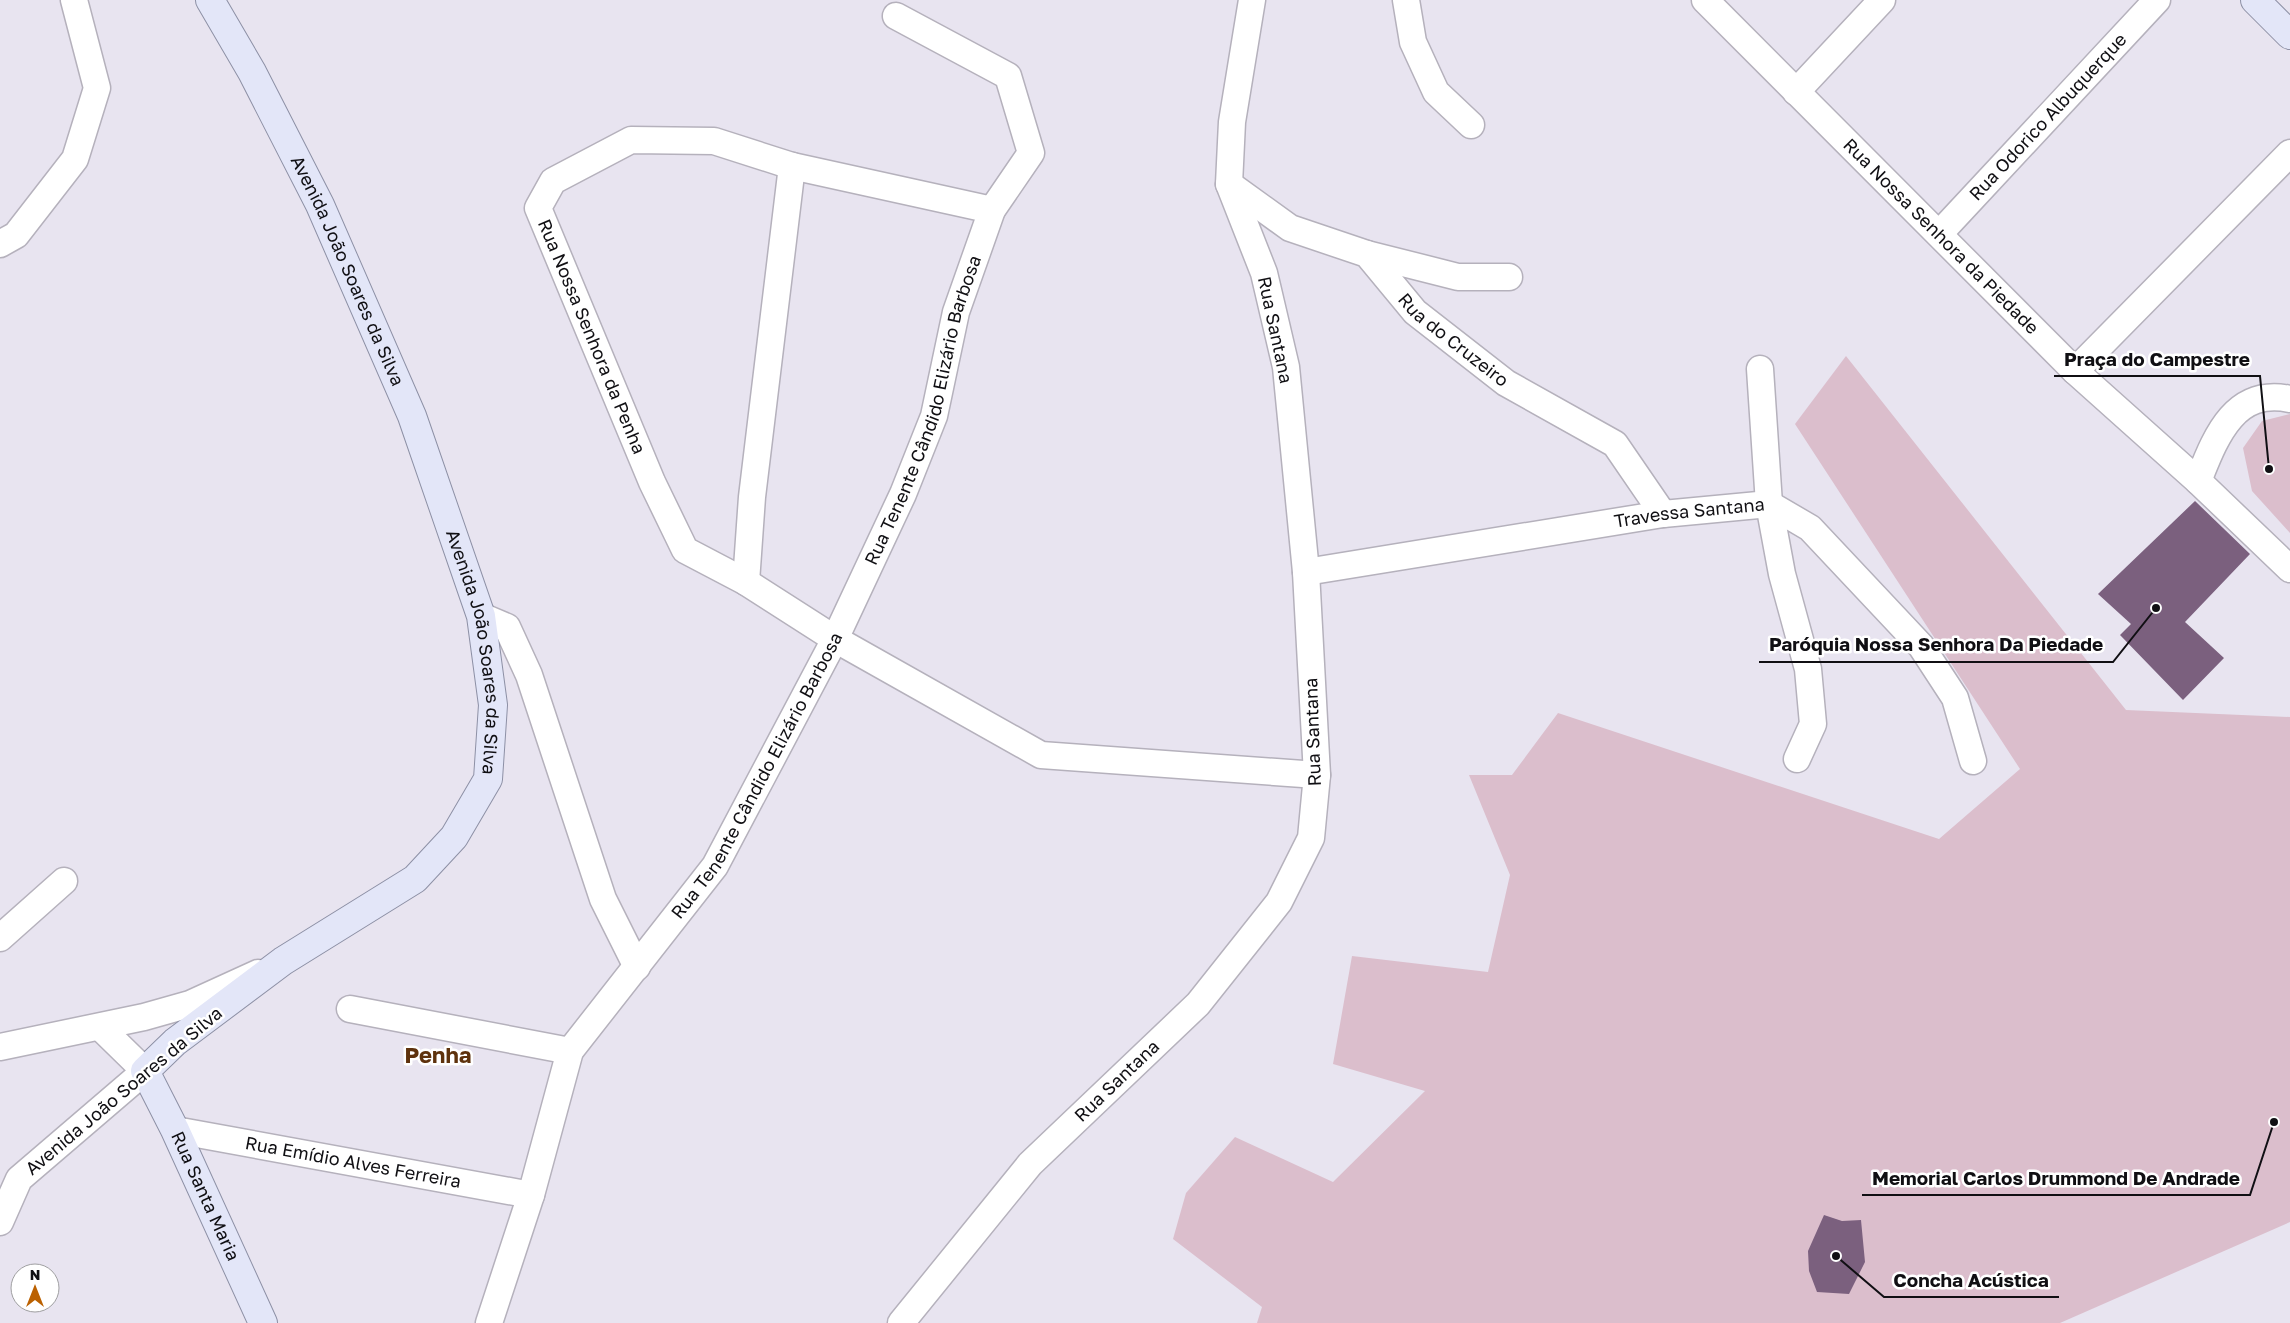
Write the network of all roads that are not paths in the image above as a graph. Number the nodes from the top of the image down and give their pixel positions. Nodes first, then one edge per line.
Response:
1 (74, 0) edge
2 (210, 0) edge
3 (1252, 0) edge
4 (1406, 0) edge
5 (1705, 0) edge
6 (1882, 0) edge
7 (2156, 0) edge
8 (2255, 0) edge
9 (896, 16) dead end
10 (2290, 34) edge
11 (1796, 92) junction
12 (1471, 125) dead end
13 (2290, 153) edge
14 (792, 166) junction
15 (1229, 184) junction
16 (992, 210) junction
17 (1940, 234) junction
18 (0, 244) edge
19 (1367, 254) junction
20 (1509, 277) dead end
21 (1760, 369) dead end
22 (2075, 371) junction
23 (2290, 399) edge
24 (2198, 481) junction
25 (1769, 504) junction
26 (1663, 514) junction
27 (2290, 570) edge
28 (1306, 572) junction
29 (746, 582) junction
30 (481, 616) junction
31 (835, 639) junction
32 (1797, 759) dead end
33 (1973, 761) dead end
34 (1317, 775) junction
35 (64, 881) dead end
36 (0, 938) edge
37 (283, 961) junction
38 (637, 967) junction
39 (350, 1009) dead end
40 (100, 1027) junction
41 (0, 1047) edge
42 (570, 1051) junction
43 (145, 1071) junction
44 (175, 1130) junction
45 (19, 1179) junction
46 (531, 1195) junction
47 (0, 1199) edge
48 (0, 1222) edge
49 (263, 1323) edge
50 (489, 1323) edge
51 (901, 1323) edge

1 - 18 street
2 - 30 main road, Avenida João Soares da Silva
3 - 15 street, Rua Santana
4 - 12 street
5 - 11 street, Rua Nossa Senhora da Piedade
6 - 11 street
7 - 17 street, Rua Odorico Albuquerque
8 - 10 main road
9 - 16 street, Rua Tenente Cândido Elizário Barbosa
11 - 17 street, Rua Nossa Senhora da Piedade
13 - 22 street
14 - 16 street, Rua Nossa Senhora da Penha
14 - 29 street
14 - 29 street, Rua Nossa Senhora da Penha
15 - 19 street
15 - 28 street, Rua Santana
16 - 31 street, Rua Tenente Cândido Elizário Barbosa
17 - 22 street, Rua Nossa Senhora da Piedade
19 - 20 street
19 - 26 street, Rua do Cruzeiro
21 - 25 street
22 - 24 street, Rua Nossa Senhora da Piedade
23 - 24 street
24 - 27 street, Rua Nossa Senhora da Piedade
25 - 26 street, Travessa Santana
25 - 32 street
25 - 33 street, Travessa Santana
26 - 28 street, Travessa Santana
28 - 34 street, Rua Santana
29 - 31 street, Rua Nossa Senhora da Penha
30 - 37 main road, Avenida João Soares da Silva
30 - 38 street
31 - 34 street, Rua Nossa Senhora da Penha
31 - 38 street, Rua Tenente Cândido Elizário Barbosa
34 - 51 street, Rua Santana
35 - 36 street
37 - 40 street
37 - 43 main road, Avenida João Soares da Silva
38 - 42 street, Rua Tenente Cândido Elizário Barbosa
39 - 42 street
40 - 41 street
40 - 43 street
42 - 46 street, Rua Tenente Cândido Elizário Barbosa
43 - 44 main road, Rua Santa Maria
43 - 45 street, Avenida João Soares da Silva
44 - 46 street, Rua Emídio Alves Ferreira
44 - 49 main road, Rua Santa Maria
45 - 47 street
45 - 48 street, Avenida João Soares da Silva
46 - 50 street, Rua Tenente Cândido Elizário Barbosa

